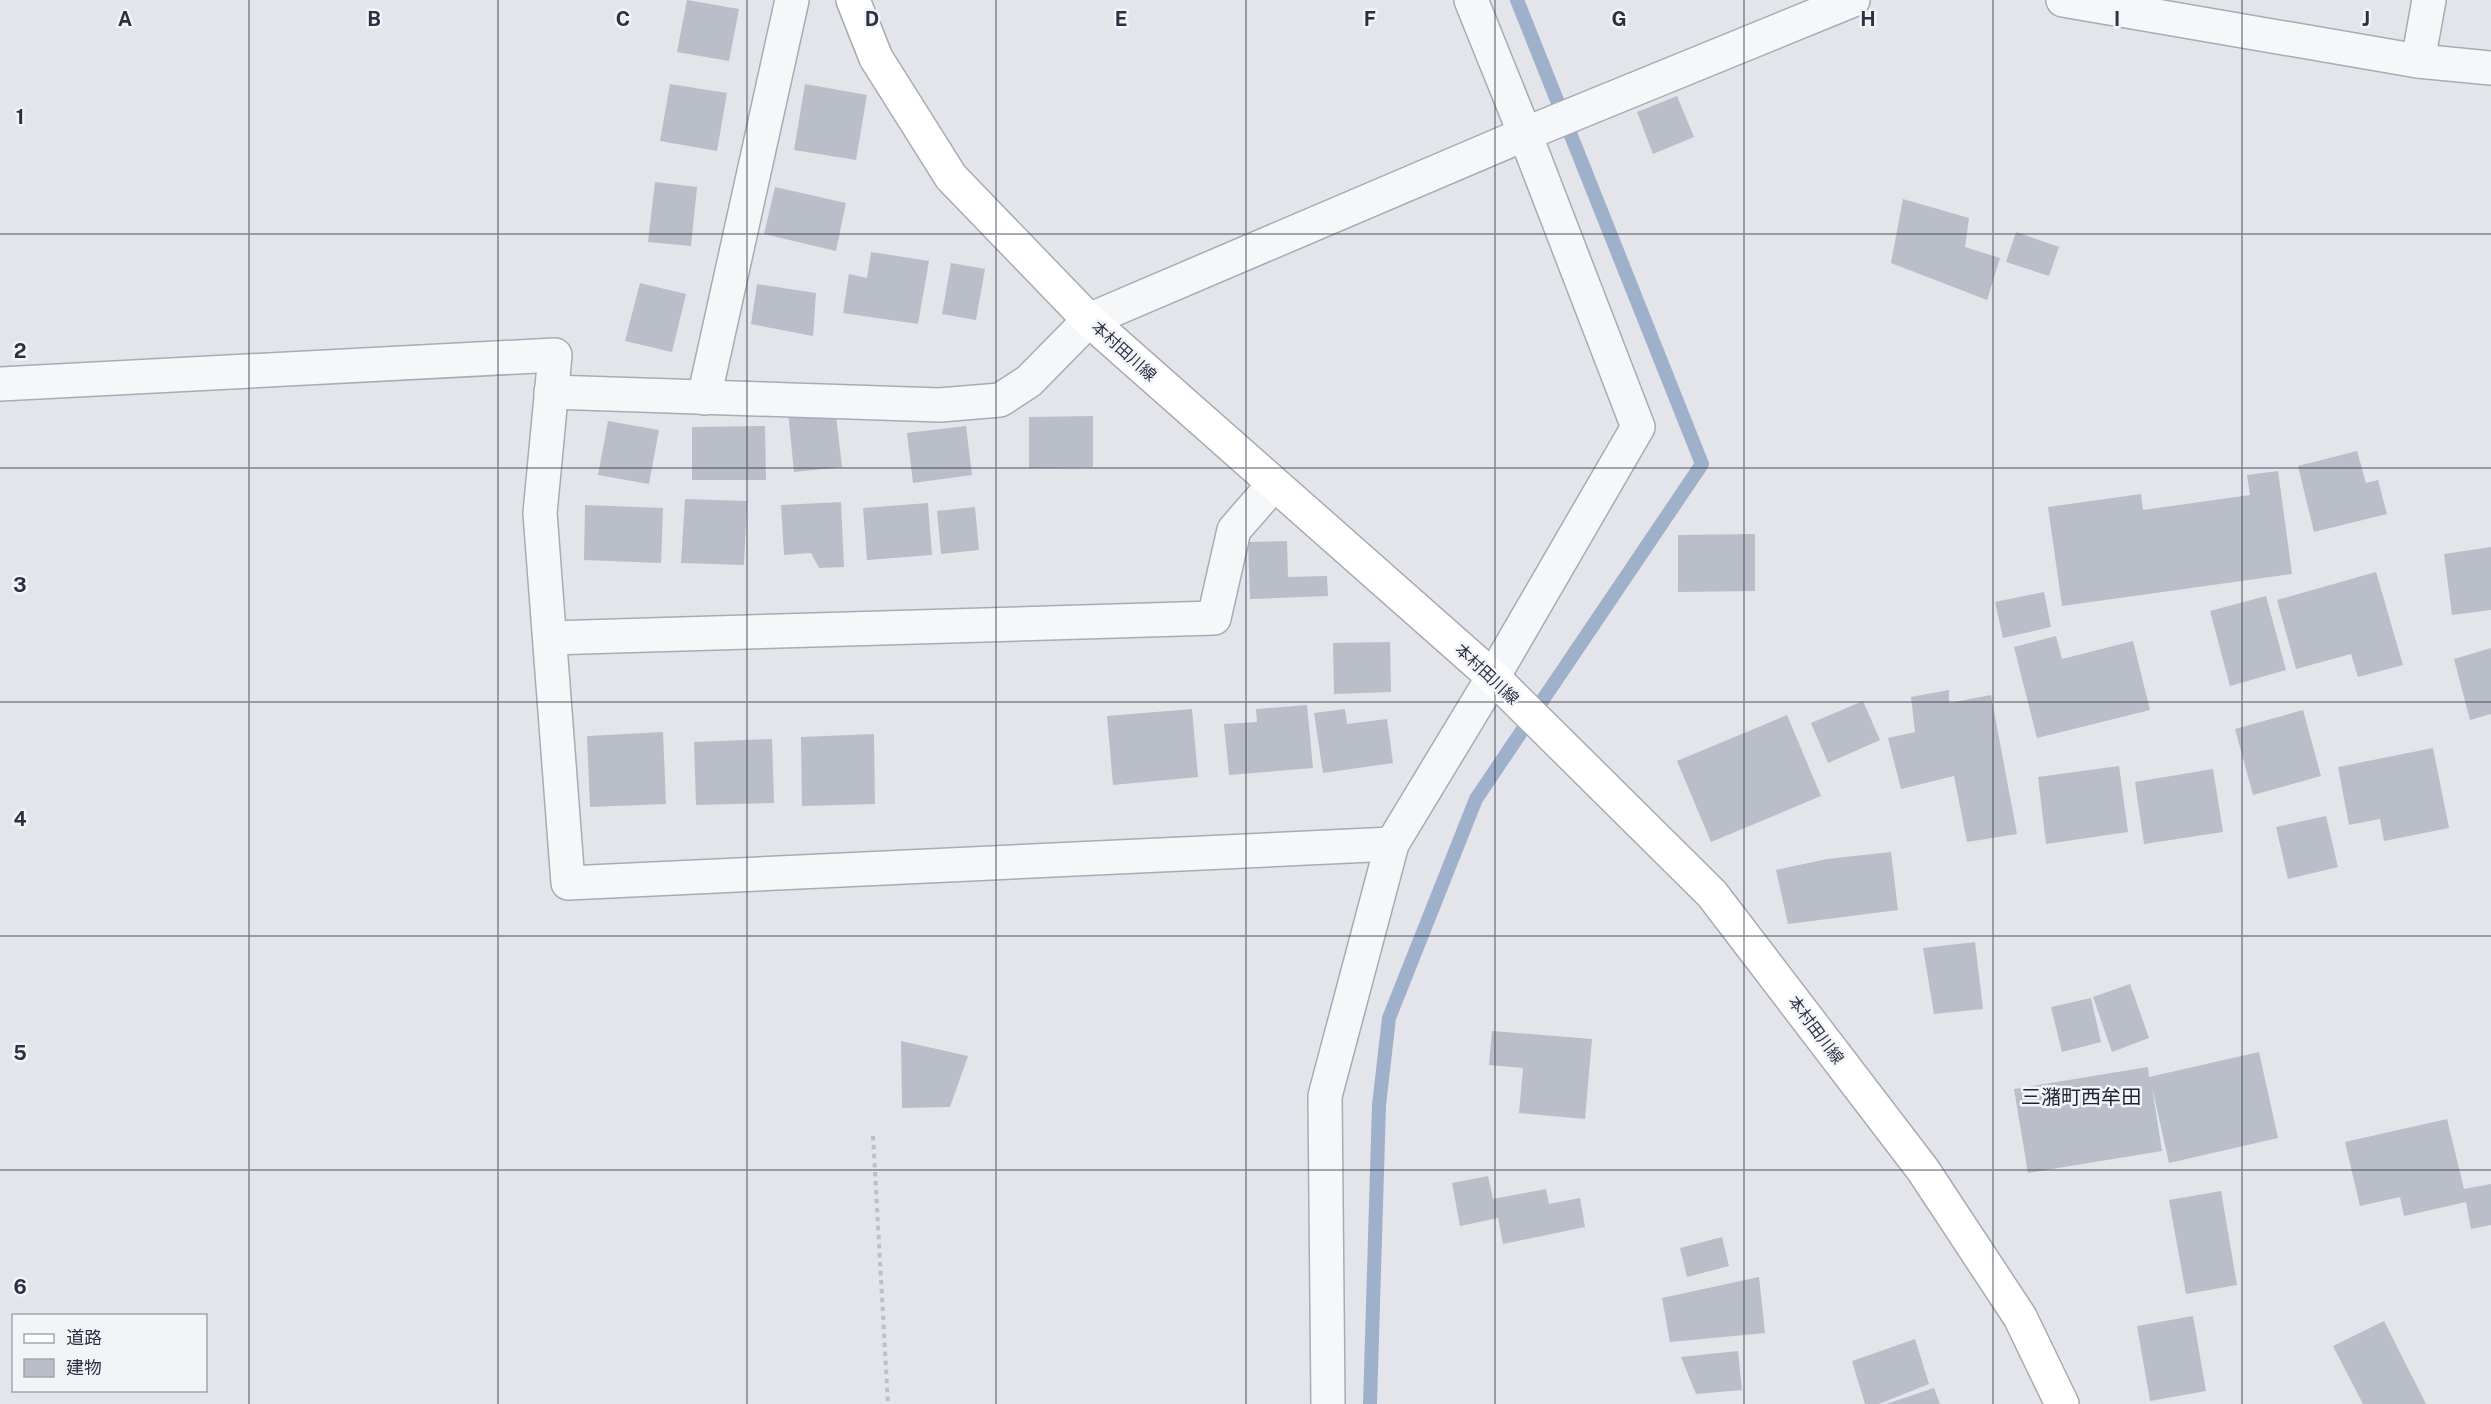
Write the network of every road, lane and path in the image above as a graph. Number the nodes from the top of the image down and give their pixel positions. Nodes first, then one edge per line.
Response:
1 (792, 0) edge
2 (853, 0) edge
3 (1471, 0) edge
4 (1853, 0) edge
5 (2063, 0) edge
6 (2429, 0) edge
7 (2418, 61) junction
8 (2491, 68) edge
9 (1525, 134) junction
10 (1089, 320) junction
11 (0, 384) edge
12 (551, 392) junction
13 (704, 398) junction
14 (1274, 484) junction
15 (549, 638) junction
16 (1493, 678) junction
17 (1392, 844) junction
18 (873, 1136) dead end
19 (888, 1404) edge
20 (1328, 1404) edge
21 (2062, 1404) edge

1 - 13 street
2 - 10 main road, 本村田川線
3 - 9 street
4 - 9 street
5 - 7 street
6 - 7 street
7 - 8 street
9 - 10 street
9 - 16 street
10 - 13 street
10 - 14 main road, 本村田川線
11 - 12 street
12 - 13 street
12 - 15 street
14 - 15 street
14 - 16 main road, 本村田川線
15 - 17 street
16 - 17 street
16 - 21 main road, 本村田川線
17 - 20 street
18 - 19 path

